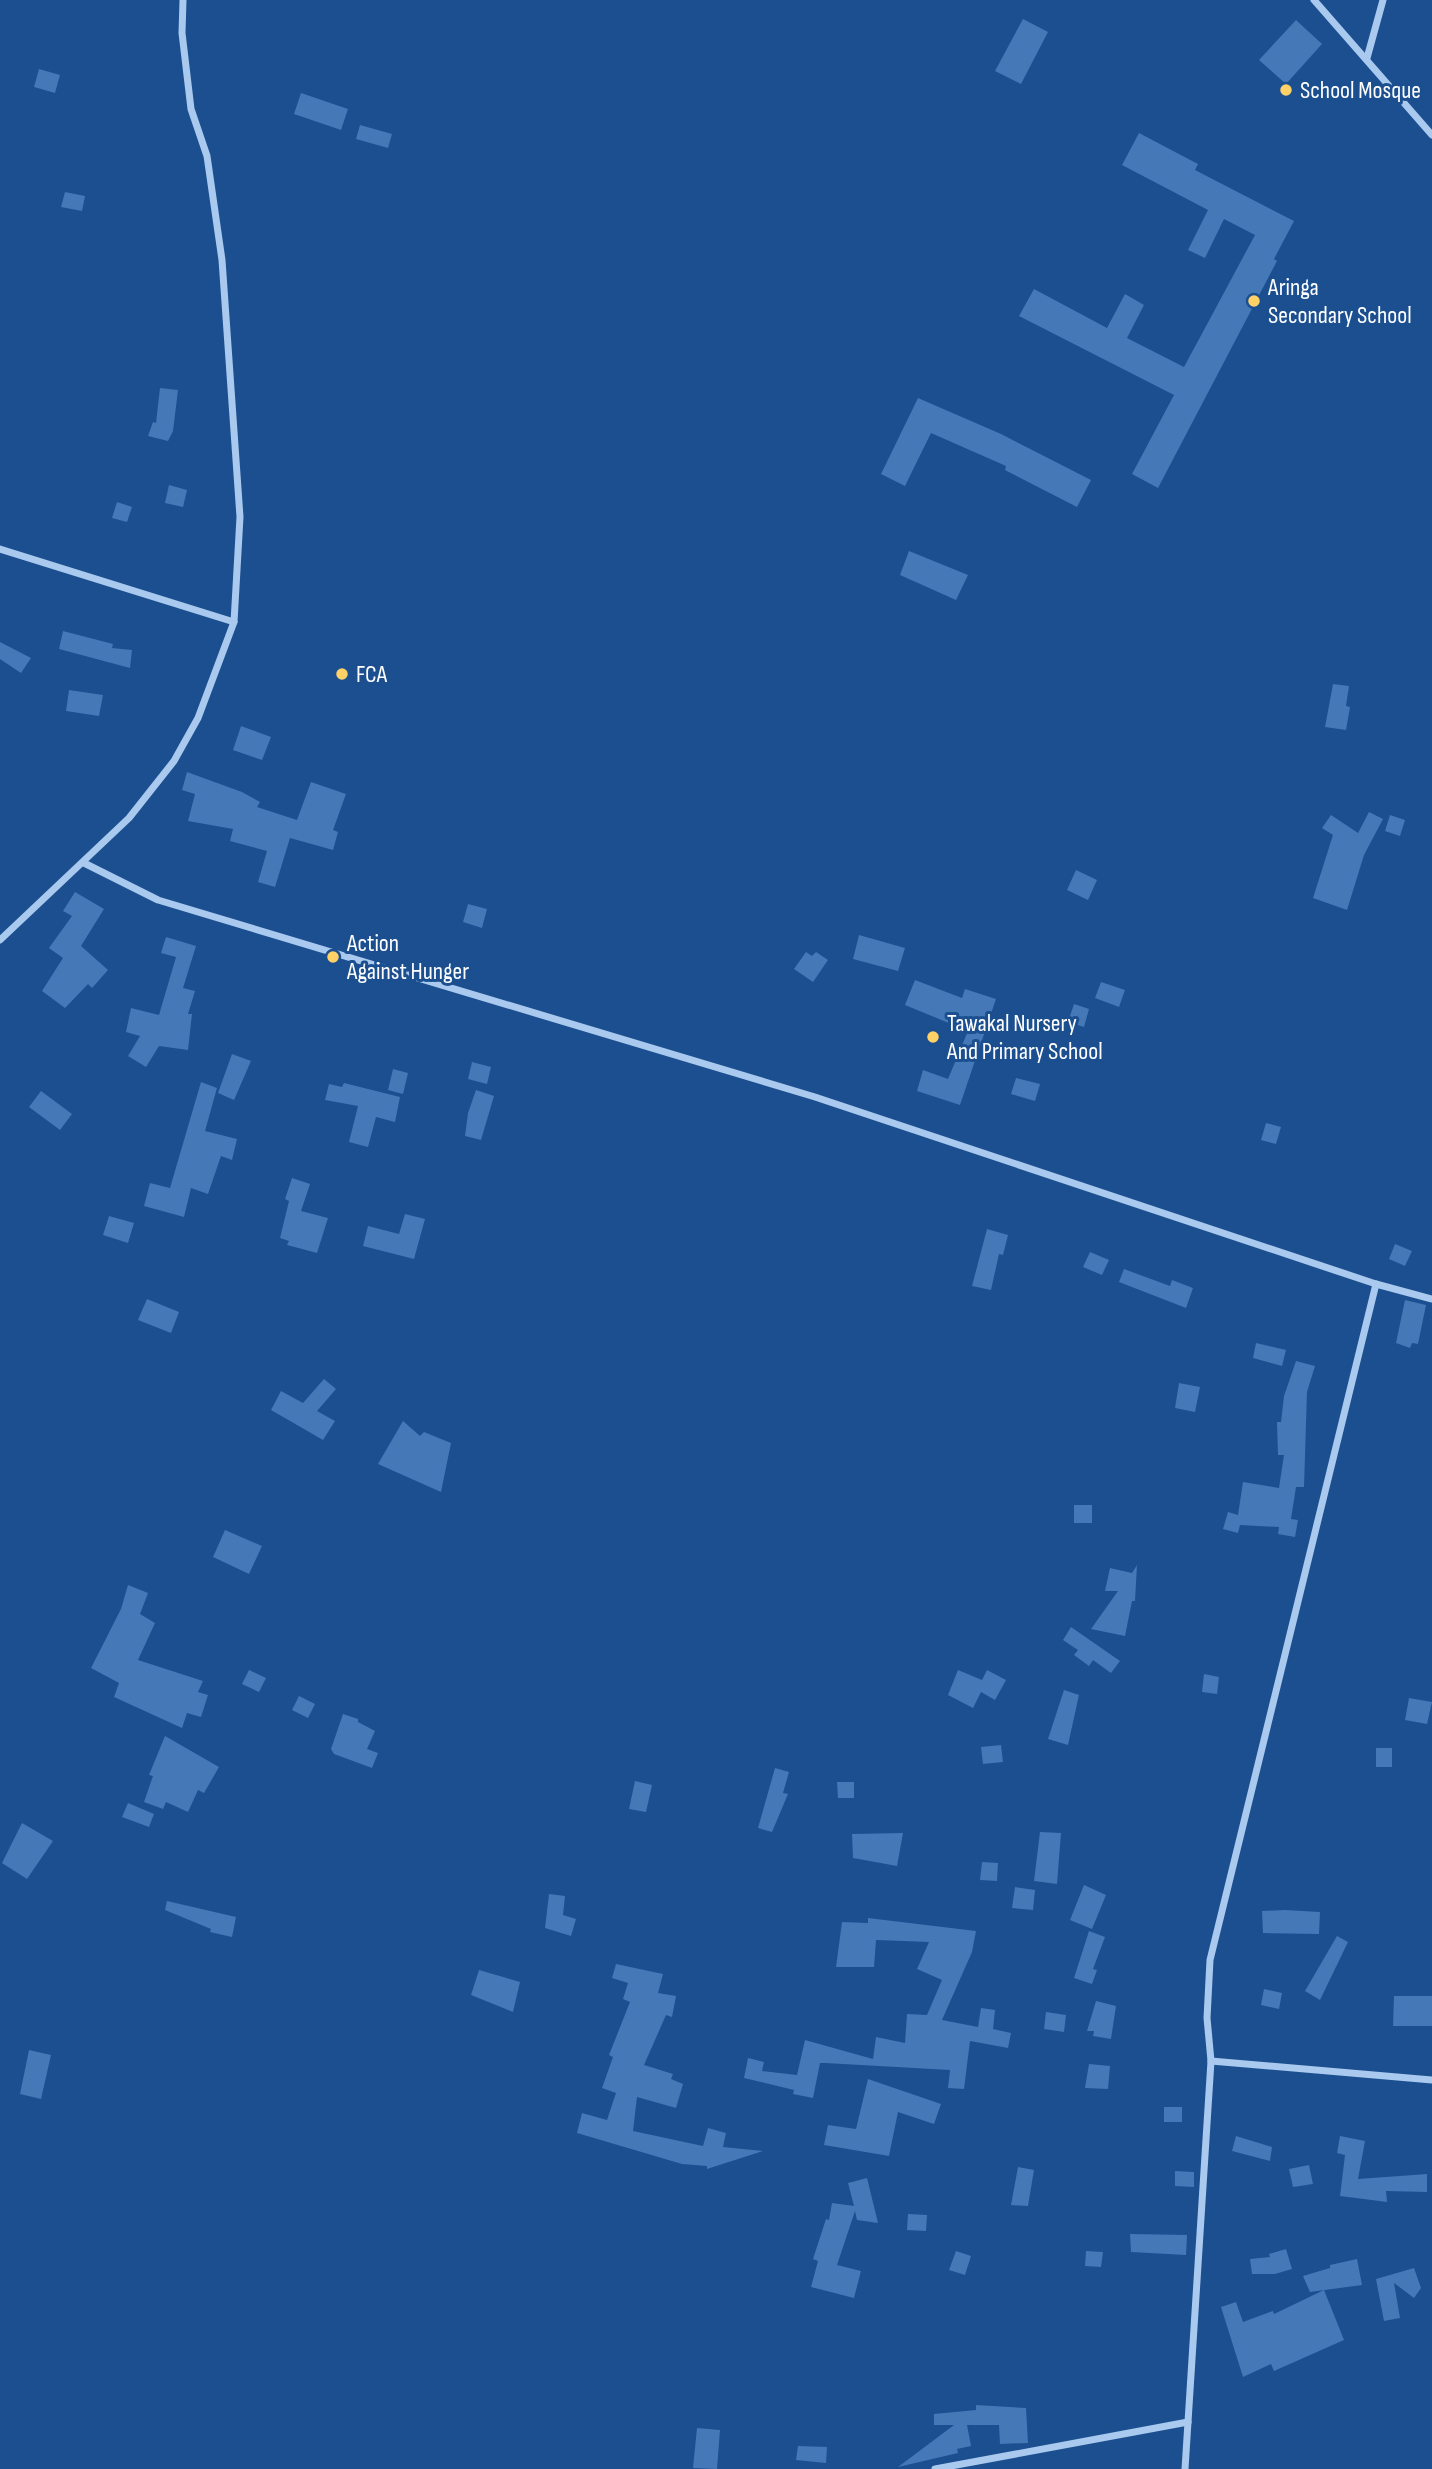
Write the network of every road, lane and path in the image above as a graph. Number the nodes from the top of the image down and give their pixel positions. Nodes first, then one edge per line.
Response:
1 (183, 0) edge
2 (1314, 0) edge
3 (1382, 0) edge
4 (1367, 58) junction
5 (1432, 135) edge
6 (0, 549) edge
7 (234, 622) junction
8 (84, 863) junction
9 (0, 940) edge
10 (1376, 1284) junction
11 (1432, 1299) edge
12 (1211, 2061) junction
13 (1432, 2080) edge
14 (1188, 2422) junction
15 (935, 2469) edge
16 (1185, 2469) edge

1 - 7 street
2 - 4 street
3 - 4 street
4 - 5 street
6 - 7 street
7 - 8 street
8 - 9 street
8 - 10 street
10 - 11 street
10 - 12 street
12 - 13 street
12 - 14 street
14 - 15 street
14 - 16 street

